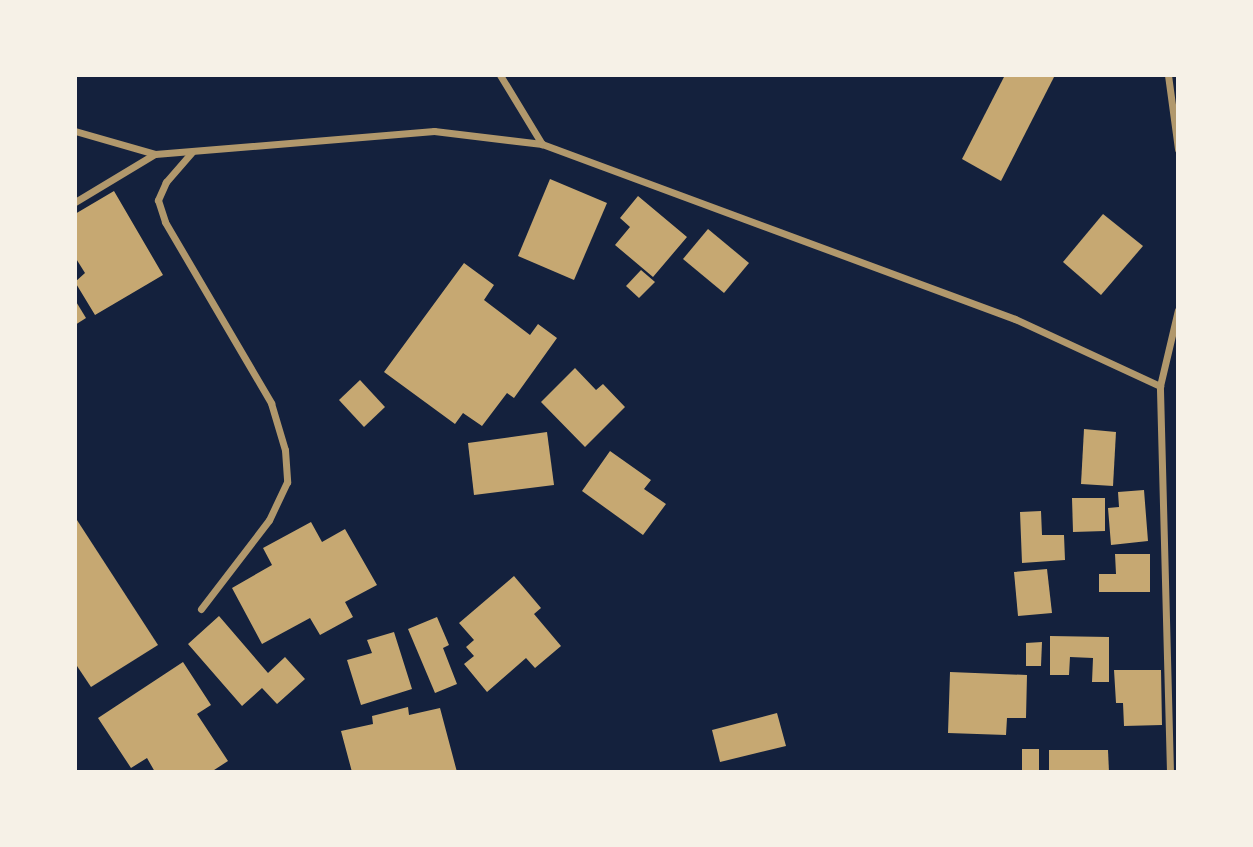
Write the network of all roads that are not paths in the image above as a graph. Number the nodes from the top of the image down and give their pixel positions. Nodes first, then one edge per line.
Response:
1 (500, 75) edge
2 (1168, 75) edge
3 (75, 131) edge
4 (542, 144) junction
5 (1178, 149) edge
6 (192, 151) junction
7 (155, 155) junction
8 (75, 202) edge
9 (1178, 310) edge
10 (1176, 324) edge
11 (1160, 386) junction
12 (201, 609) dead end
13 (1170, 772) edge

1 - 4 street
2 - 5 street
3 - 7 street
4 - 6 street
4 - 11 street
6 - 7 street
6 - 12 street
7 - 8 street
9 - 10 street
10 - 11 street
11 - 13 street

